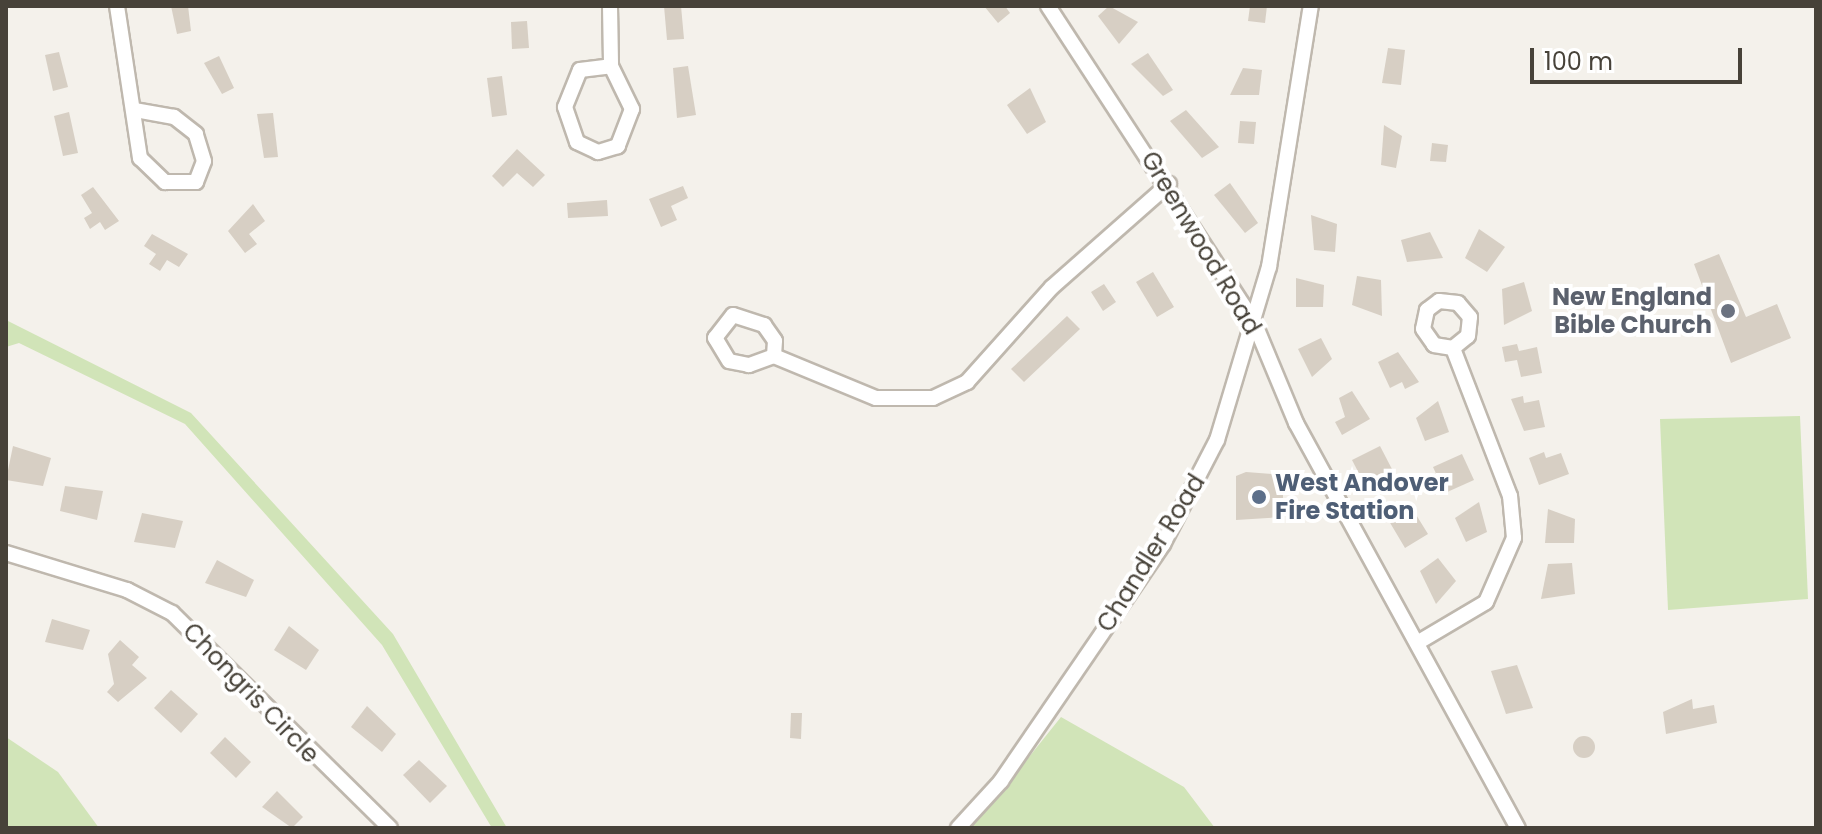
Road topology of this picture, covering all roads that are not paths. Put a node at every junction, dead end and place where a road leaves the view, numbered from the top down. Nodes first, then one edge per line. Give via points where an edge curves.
1 (117, 6) edge
2 (610, 6) edge
3 (1048, 6) edge
4 (1311, 6) edge
5 (611, 66) junction
6 (136, 110) junction
7 (1169, 184) junction
8 (1254, 322) junction
9 (1453, 348) dead end
10 (774, 356) dead end
11 (6, 553) edge
12 (1417, 643) junction
13 (390, 828) edge
14 (958, 828) edge
15 (1518, 828) edge

1 - 6 street
2 - 5 street
3 - 7 street, Greenwood Road
4 - 8 street, Chandler Road via 1295,130
5 - 5 street via 580,70 565,107 577,142 598,152 618,146 630,126 629,93
6 - 6 street via 174,117 196,134 204,161 196,182 177,187 151,172 134,145
7 - 8 street, Greenwood Road
7 - 10 street via 1052,287 967,382 933,398 876,398
8 - 12 street, Greenwood Road via 1296,423
8 - 14 street, Chandler Road via 1196,490 1027,744
9 - 12 street via 1510,496 1514,538 1486,602
11 - 13 street, Chongris Circle via 127,590 172,613
12 - 15 street, Greenwood Road

